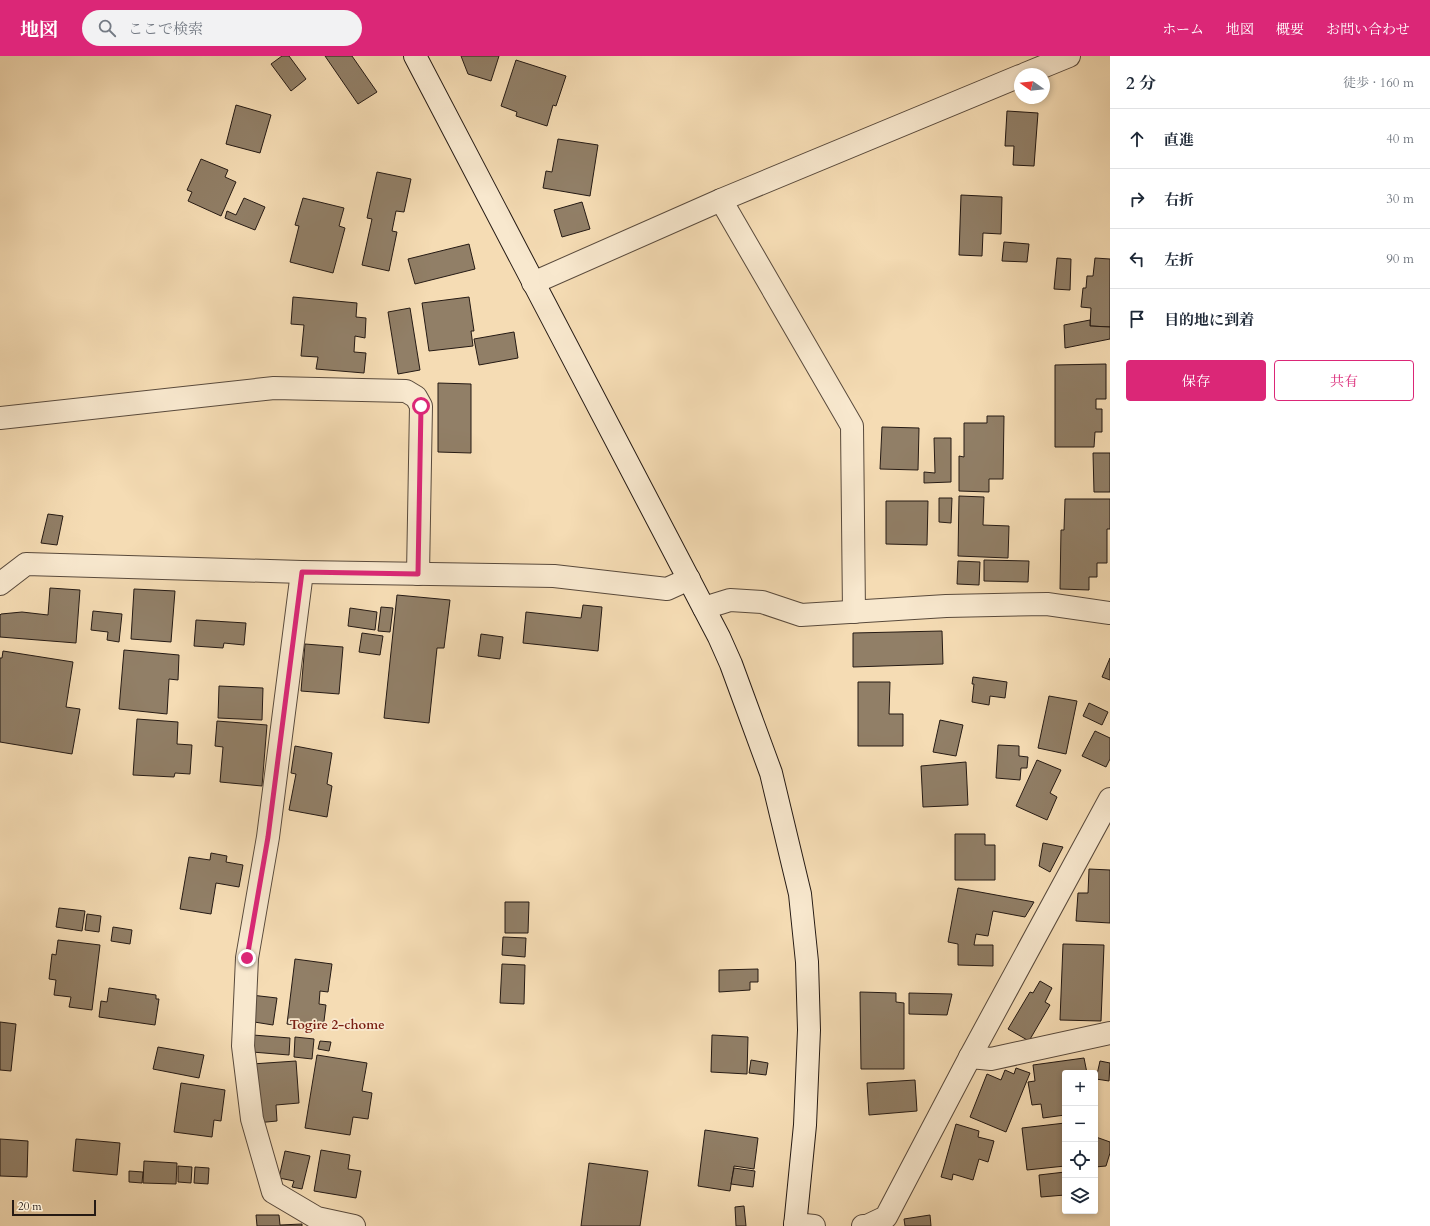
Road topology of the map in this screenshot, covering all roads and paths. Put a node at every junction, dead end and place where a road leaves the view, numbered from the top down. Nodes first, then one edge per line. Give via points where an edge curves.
1 (415, 56) edge
2 (1069, 56) edge
3 (1040, 68) edge
4 (1014, 78) edge
5 (721, 200) junction
6 (533, 283) junction
7 (0, 418) edge
8 (302, 572) junction
9 (418, 574) junction
10 (689, 579) junction
11 (0, 584) edge
12 (704, 608) junction
13 (854, 612) junction
14 (1110, 613) edge
15 (1110, 799) edge
16 (1110, 1033) edge
17 (970, 1057) junction
18 (802, 1225) edge
19 (354, 1226) edge
20 (862, 1226) edge

1 - 6 street
2 - 3 street
4 - 5 street
5 - 6 street
5 - 13 street via 852,426
6 - 10 street
7 - 9 street via 274,388 406,391 416,397 421,406
8 - 9 street
8 - 11 street via 26,564
8 - 19 street via 268,837 247,958 243,1046 252,1119 273,1192 317,1218
9 - 10 street via 554,576 666,589
10 - 12 street
12 - 13 street via 730,600 762,602 801,615
12 - 18 street via 731,664 771,773 800,894 807,962 809,1030
13 - 14 street via 946,606 1048,604
15 - 17 street
16 - 17 street via 991,1059
17 - 20 street via 886,1217

